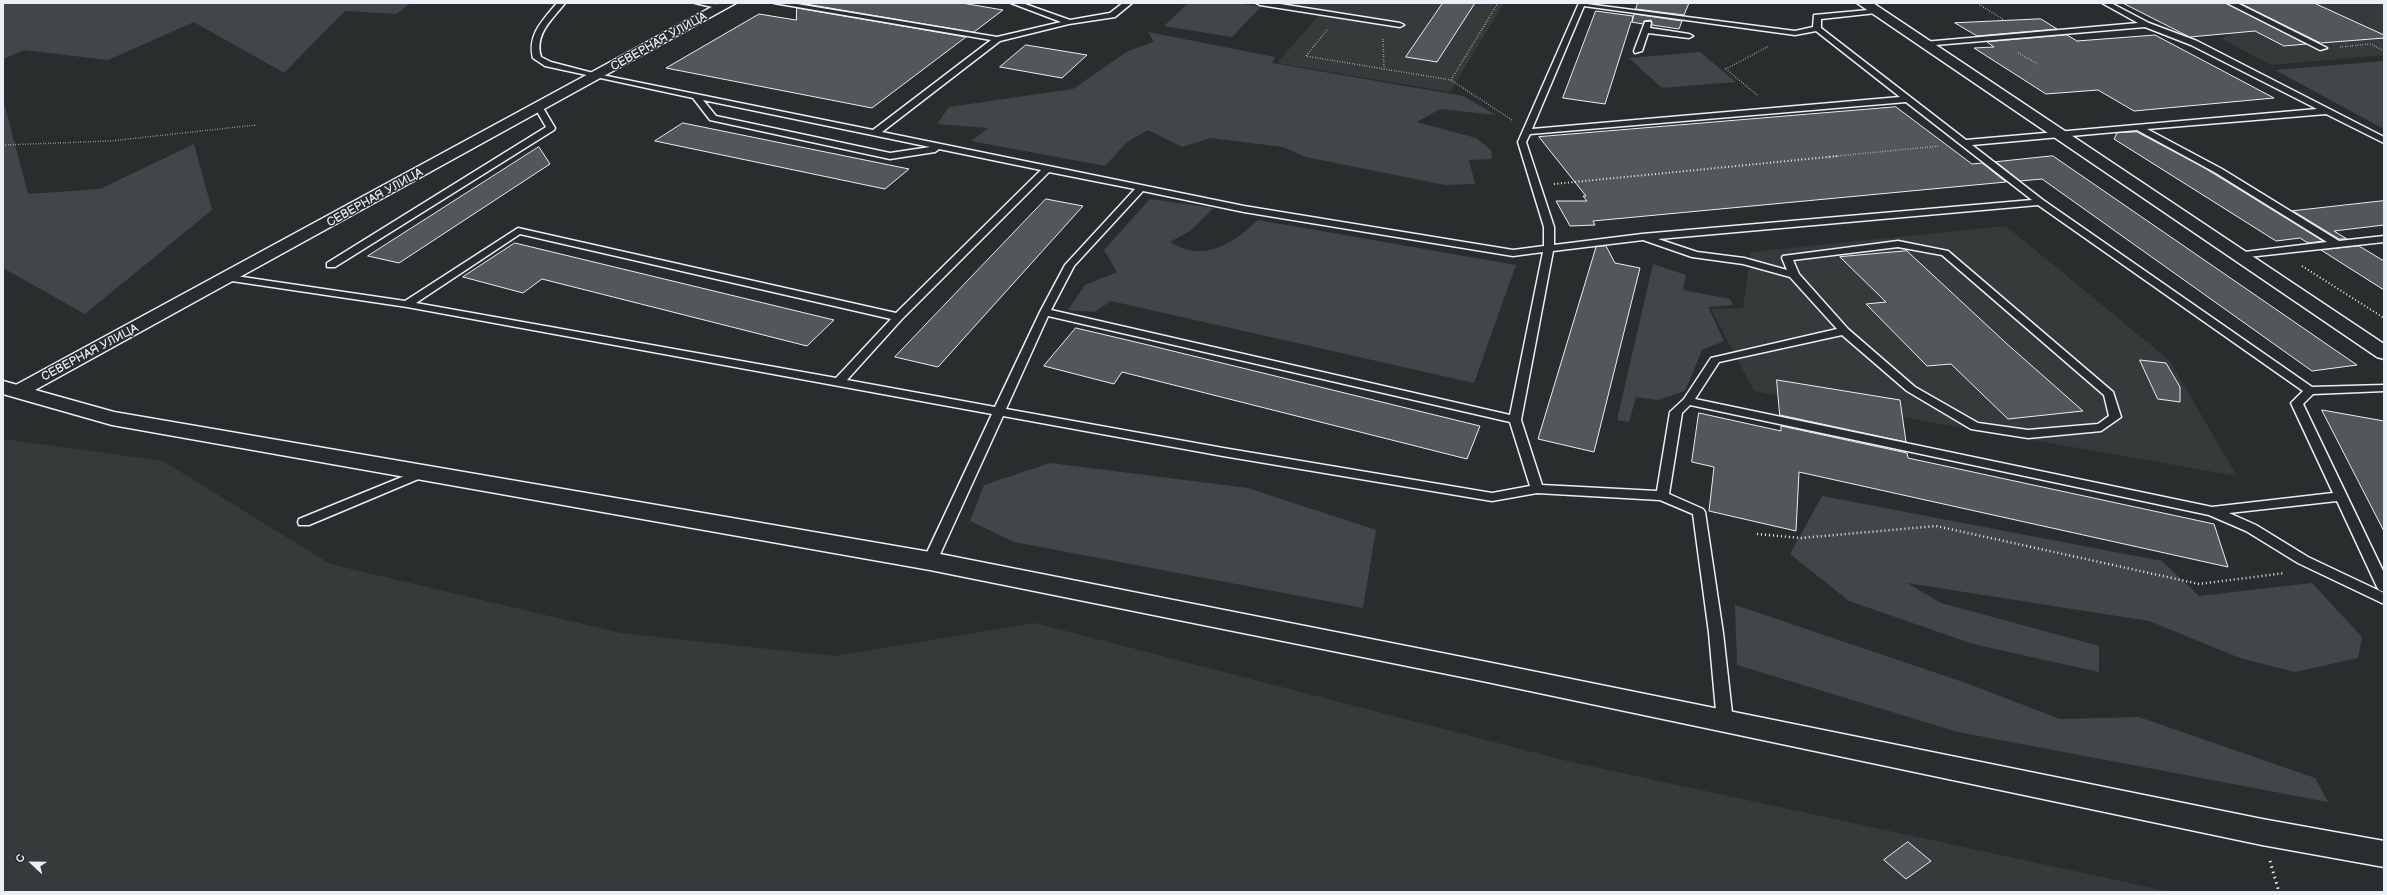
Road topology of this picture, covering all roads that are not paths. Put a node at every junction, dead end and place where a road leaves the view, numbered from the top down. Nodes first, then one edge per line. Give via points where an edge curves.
1 (561, 3) edge
2 (699, 3) edge
3 (778, 3) edge
4 (1015, 3) edge
5 (1128, 3) edge
6 (1260, 3) edge
7 (1580, 3) edge
8 (2106, 3) edge
9 (2231, 3) edge
10 (725, 5) edge
11 (1617, 6) edge
12 (1870, 7) edge
13 (1652, 13) junction
14 (1069, 22) junction
15 (1400, 24) dead end
16 (2146, 25) junction
17 (1817, 29) junction
18 (1646, 30) junction
19 (1688, 36) dead end
20 (997, 39) junction
21 (1924, 44) junction
22 (2323, 48) road end
23 (1638, 51) dead end
24 (597, 76) junction
25 (696, 97) junction
26 (1909, 99) junction
27 (539, 108) junction
28 (2326, 111) junction
29 (2140, 128) junction
30 (1527, 132) junction
31 (874, 134) junction
32 (2059, 134) junction
33 (2384, 140) edge
34 (1966, 143) junction
35 (944, 147) junction
36 (1048, 168) junction
37 (1141, 188) junction
38 (2040, 202) junction
39 (1642, 236) junction
40 (2384, 239) edge
41 (2337, 244) junction
42 (1549, 248) junction
43 (2239, 255) junction
44 (331, 265) dead end
45 (1794, 275) junction
46 (229, 278) junction
47 (407, 304) junction
48 (1045, 312) junction
49 (898, 317) junction
50 (1844, 331) junction
51 (2384, 353) edge
52 (838, 383) junction
53 (2384, 388) edge
54 (11, 389) edge
55 (2310, 391) junction
56 (1688, 401) junction
57 (998, 410) junction
58 (1515, 420) junction
59 (426, 472) junction
60 (1537, 489) junction
61 (1662, 496) junction
62 (2342, 496) junction
63 (2212, 512) junction
64 (304, 522) dead end
65 (930, 562) junction
66 (2384, 587) edge
67 (2384, 599) edge
68 (1724, 722) junction
69 (2384, 854) edge

1 - 24 lane via 536,36 534,51 537,58 548,64
2 - 10 lane
3 - 20 lane
4 - 14 lane
5 - 14 lane via 1112,15
6 - 15 lane
7 - 11 lane
7 - 30 lane
8 - 16 lane
9 - 22 lane
10 - 24 street, СЕВЕРНАЯ УЛИЦА
11 - 13 lane
12 - 17 lane via 1817,17
12 - 21 street
13 - 17 lane via 1795,33
13 - 18 lane
14 - 20 lane
16 - 21 lane
16 - 28 lane via 2194,43
17 - 26 lane
18 - 19 lane
18 - 23 lane
20 - 31 lane
21 - 32 street
24 - 25 lane
24 - 27 street, СЕВЕРНАЯ УЛИЦА
25 - 31 lane
25 - 35 lane via 713,118 890,156
26 - 30 lane
26 - 34 lane
27 - 44 lane via 551,128
27 - 46 street, СЕВЕРНАЯ УЛИЦА
28 - 29 lane
28 - 33 lane
29 - 32 lane
29 - 41 lane via 2219,171
30 - 42 lane via 1522,142 1549,227
31 - 35 lane
32 - 34 lane
32 - 43 street
34 - 38 lane
35 - 36 lane
36 - 37 lane
36 - 49 lane
37 - 42 lane via 1244,209 1513,253
37 - 48 lane via 1070,265
38 - 39 lane
38 - 55 lane
39 - 42 lane
39 - 45 lane via 1695,255 1744,261
40 - 41 lane
41 - 43 lane
42 - 58 lane
43 - 51 street
45 - 50 lane
45 - 50 lane via 1787,258 1898,244 1945,253 2109,394 2115,417 2101,427 2028,434 1975,426 1911,389
46 - 47 lane
46 - 54 street, СЕВЕРНАЯ УЛИЦА
47 - 49 lane via 518,231
47 - 52 lane
48 - 57 lane
48 - 58 lane
49 - 52 lane
50 - 56 lane via 1715,360
52 - 57 lane
53 - 55 lane
54 - 59 street via 112,418
55 - 62 lane via 2297,403
56 - 61 lane via 1676,412
56 - 63 lane
57 - 60 lane via 1223,452 1492,496
57 - 65 lane
58 - 60 lane
59 - 64 lane
59 - 65 street
60 - 61 lane
61 - 68 lane via 1699,512 1716,633
62 - 63 lane
62 - 66 lane
63 - 67 lane via 2252,528 2303,560
65 - 68 street
68 - 69 street via 2262,832

